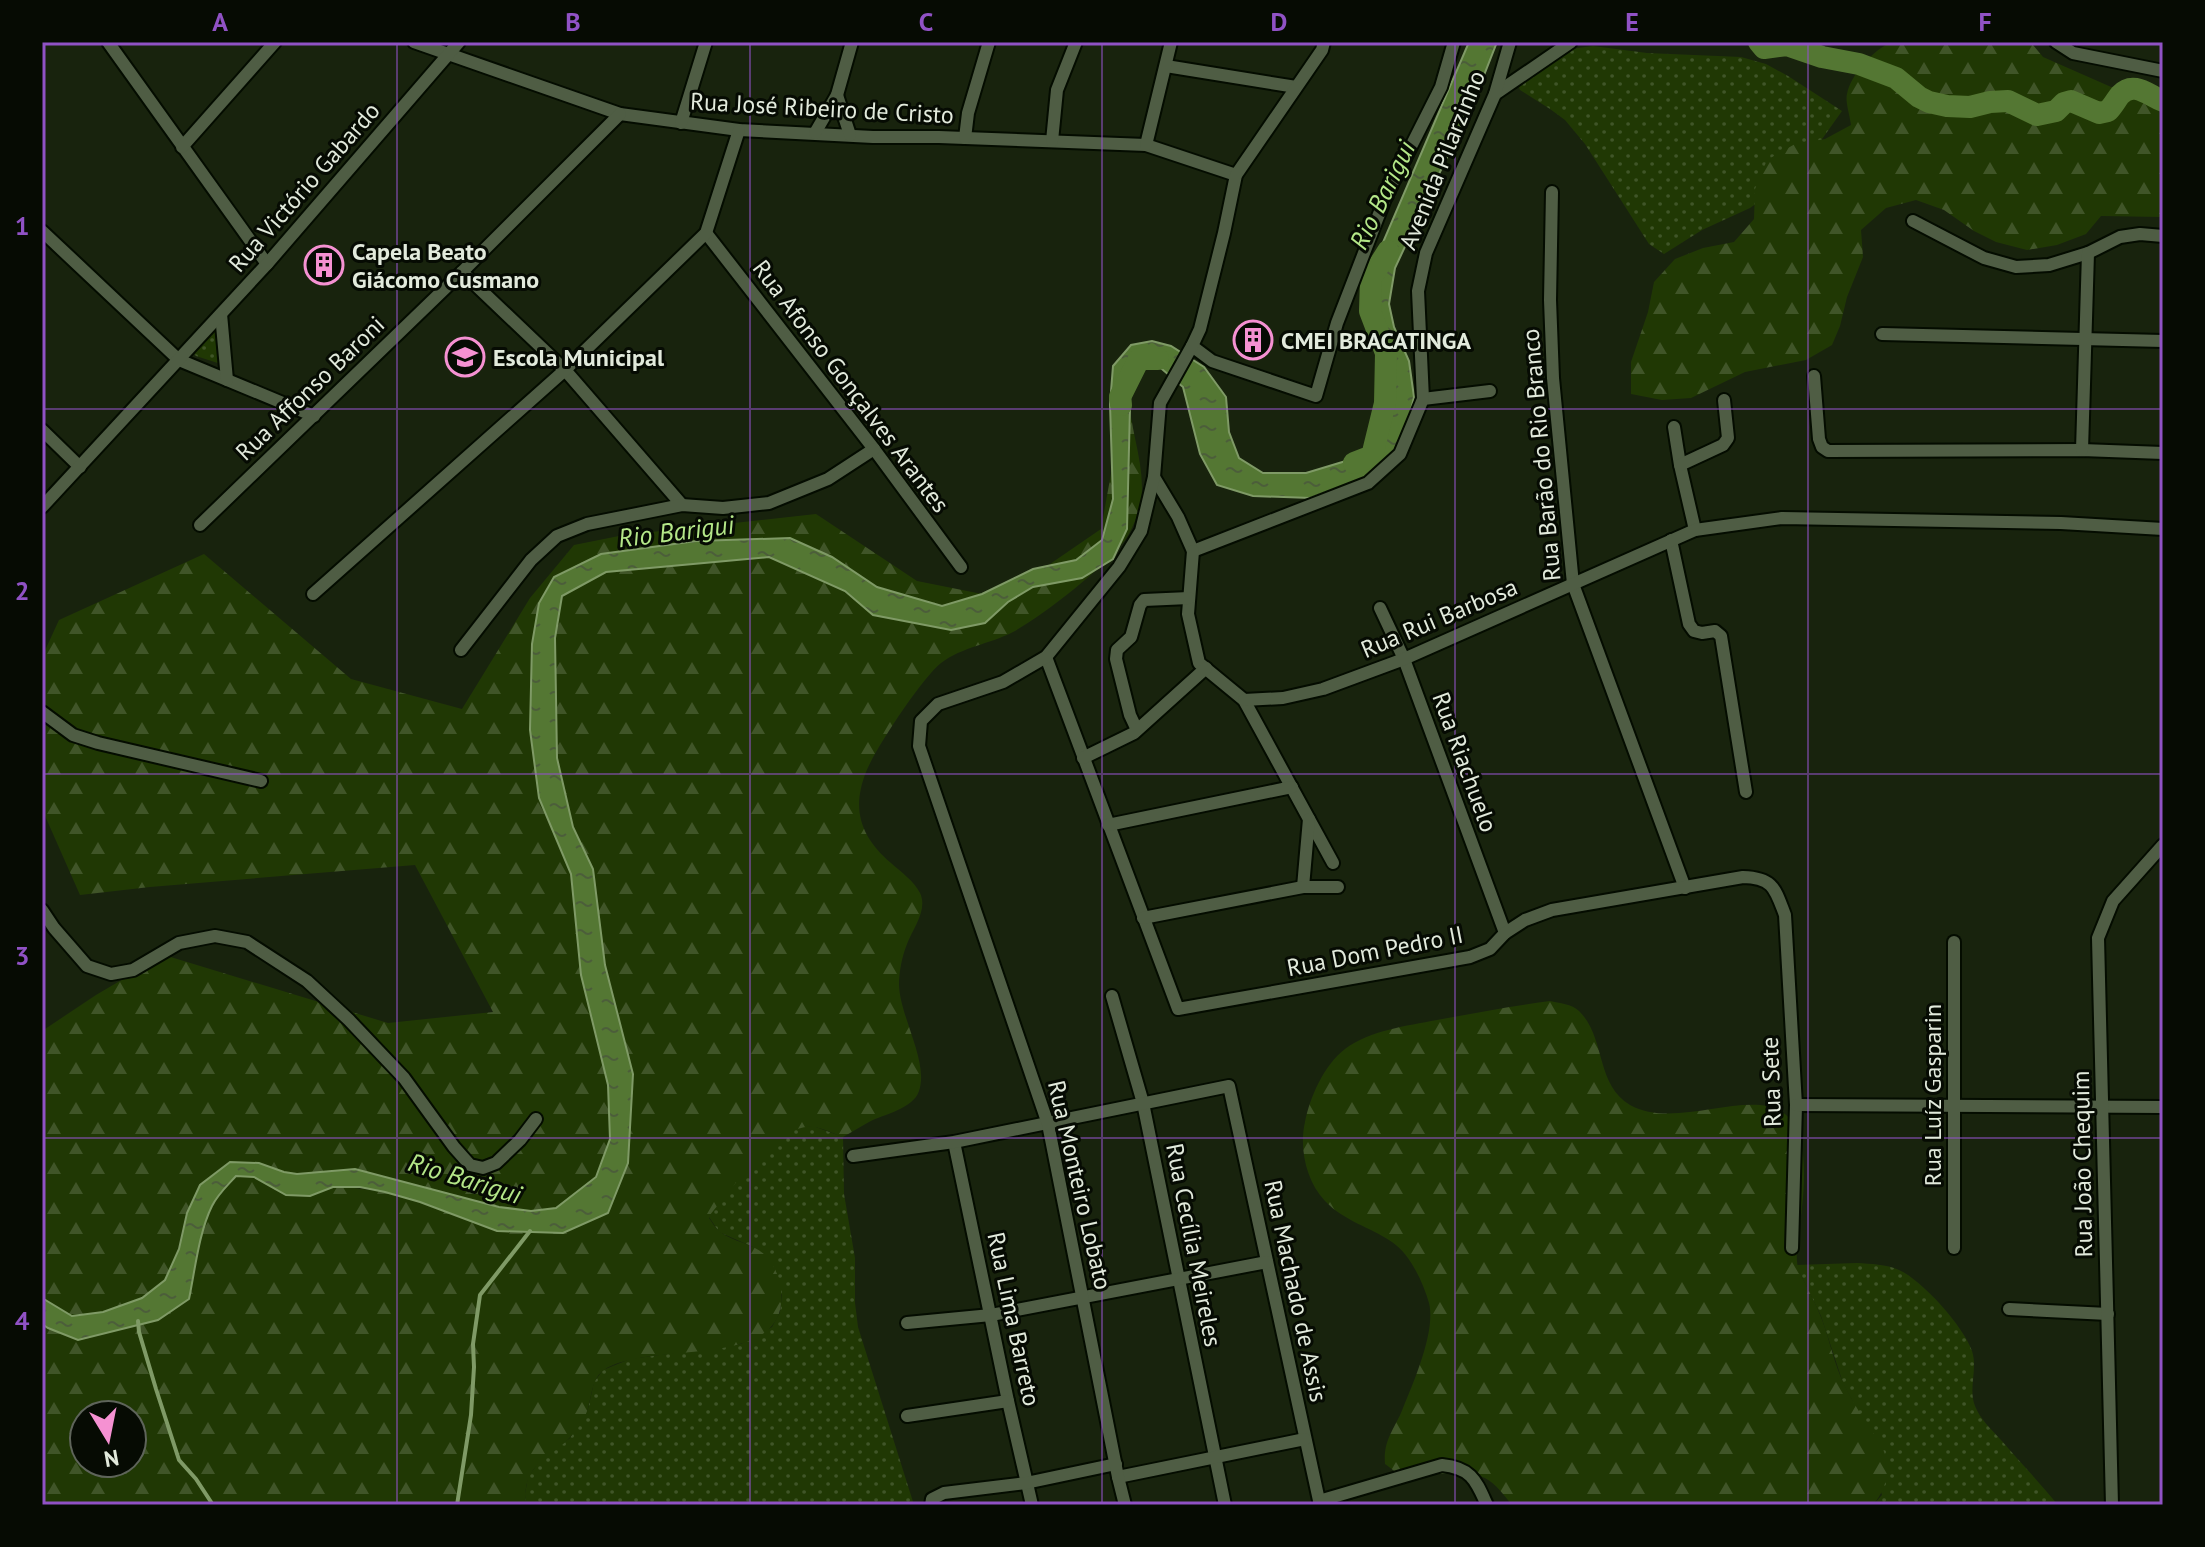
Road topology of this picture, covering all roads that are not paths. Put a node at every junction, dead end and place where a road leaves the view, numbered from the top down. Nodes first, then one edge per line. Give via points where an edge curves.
1 (108, 42) edge
2 (275, 42) edge
3 (414, 42) edge
4 (459, 42) edge
5 (706, 42) edge
6 (852, 42) edge
7 (989, 42) edge
8 (1076, 42) edge
9 (1171, 42) edge
10 (1324, 42) edge
11 (1454, 42) edge
12 (1510, 42) edge
13 (1571, 42) edge
14 (2056, 42) edge
15 (449, 56) junction
16 (1166, 66) junction
17 (2163, 71) edge
18 (1296, 87) junction
19 (1495, 94) junction
20 (837, 95) junction
21 (620, 114) junction
22 (681, 123) junction
23 (739, 130) junction
24 (815, 133) junction
25 (850, 135) junction
26 (965, 138) junction
27 (1052, 141) junction
28 (1146, 145) junction
29 (182, 147) junction
30 (1236, 175) junction
31 (1552, 192) dead end
32 (1913, 221) dead end
33 (42, 231) edge
34 (706, 233) junction
35 (2163, 236) edge
36 (2088, 253) junction
37 (267, 264) junction
38 (462, 272) junction
39 (221, 314) junction
40 (1882, 334) dead end
41 (2085, 339) junction
42 (2163, 341) edge
43 (1190, 349) junction
44 (179, 360) junction
45 (565, 370) junction
46 (1814, 376) dead end
47 (227, 380) junction
48 (1490, 391) dead end
49 (1423, 399) junction
50 (1724, 400) dead end
51 (314, 416) junction
52 (1674, 427) dead end
53 (42, 430) edge
54 (874, 449) junction
55 (2082, 450) junction
56 (2163, 453) edge
57 (1680, 465) junction
58 (80, 467) junction
59 (1154, 477) junction
60 (682, 505) junction
61 (42, 507) edge
62 (200, 525) dead end
63 (2163, 529) edge
64 (1695, 530) junction
65 (1671, 540) junction
66 (1193, 551) junction
67 (961, 567) dead end
68 (1573, 584) junction
69 (313, 594) dead end
70 (1189, 598) junction
71 (1380, 608) dead end
72 (461, 650) dead end
73 (1046, 657) junction
74 (1404, 659) junction
75 (1206, 668) junction
76 (1244, 700) junction
77 (42, 712) edge
78 (1137, 730) junction
79 (1083, 758) junction
80 (261, 781) dead end
81 (1292, 787) junction
82 (1746, 792) dead end
83 (1309, 819) junction
84 (1108, 825) junction
85 (2163, 845) edge
86 (1333, 863) dead end
87 (1303, 887) junction
88 (1338, 887) dead end
89 (1685, 888) junction
90 (42, 910) edge
91 (1785, 915) joint
92 (1143, 918) junction
93 (48, 932) edge
94 (1505, 933) junction
95 (1954, 942) dead end
96 (1112, 996) dead end
97 (1143, 1103) junction
98 (1796, 1105) junction
99 (2163, 1107) edge
100 (1954, 1108) junction
101 (2103, 1108) junction
102 (536, 1119) dead end
103 (1048, 1124) junction
104 (954, 1142) junction
105 (853, 1156) dead end
106 (1792, 1248) dead end
107 (1954, 1248) dead end
108 (1267, 1262) junction
109 (1178, 1280) junction
110 (1084, 1298) junction
111 (2009, 1309) dead end
112 (2108, 1314) junction
113 (991, 1315) junction
114 (907, 1323) dead end
115 (1008, 1401) junction
116 (907, 1416) dead end
117 (1305, 1439) junction
118 (1215, 1458) junction
119 (1117, 1471) junction
120 (1026, 1483) junction
121 (1320, 1503) edge
122 (931, 1505) edge
123 (1032, 1505) edge
124 (1125, 1505) edge
125 (1225, 1505) edge
126 (1487, 1505) edge
127 (2112, 1505) edge

1 - 29 street
2 - 29 street
3 - 15 street, Rua José Ribeiro de Cristo
4 - 15 street, Rua Victório Gabardo
5 - 22 street
6 - 20 street
7 - 26 street
8 - 27 street via 1057,90
9 - 16 street
10 - 18 street
11 - 43 street via 1441,87 1380,210 1316,396
12 - 19 street, Avenida Pilarzinho
13 - 19 street
14 - 17 street via 2073,53
15 - 21 street, Rua José Ribeiro de Cristo
15 - 37 street, Rua Victório Gabardo
16 - 18 street
16 - 28 street
18 - 30 street
19 - 49 street, Avenida Pilarzinho via 1426,253 1418,291
20 - 24 street
20 - 25 street
21 - 22 street, Rua José Ribeiro de Cristo
21 - 38 street, Rua Affonso Baroni
22 - 23 street, Rua José Ribeiro de Cristo
23 - 24 street, Rua José Ribeiro de Cristo
23 - 34 street
24 - 25 street, Rua José Ribeiro de Cristo
25 - 26 street, Rua José Ribeiro de Cristo
26 - 27 street, Rua José Ribeiro de Cristo
27 - 28 street, Rua José Ribeiro de Cristo
28 - 30 street, Rua José Ribeiro de Cristo
29 - 37 street
30 - 43 street via 1200,329
31 - 68 street, Rua Barão do Rio Branco via 1553,378
32 - 36 street via 1984,258 2016,267 2049,265
33 - 44 street
34 - 45 street
34 - 54 street, Rua Afonso Gonçalves Arantes
35 - 36 street via 2120,237
36 - 41 street
37 - 39 street, Rua Victório Gabardo
38 - 45 street
38 - 51 street, Rua Affonso Baroni
39 - 44 street, Rua Victório Gabardo
39 - 47 street
40 - 41 street
41 - 42 street
41 - 55 street
43 - 59 street via 1160,403
44 - 47 street
44 - 58 street, Rua Victório Gabardo
45 - 60 street
45 - 69 street
46 - 55 street via 1819,439 1828,451
47 - 51 street
48 - 49 street
49 - 66 street, Avenida Pilarzinho via 1400,454 1368,483
50 - 57 street via 1728,438
51 - 62 street, Rua Affonso Baroni
52 - 57 street
53 - 58 street
54 - 60 street via 828,479 769,503
54 - 67 street, Rua Afonso Gonçalves Arantes
55 - 56 street
57 - 64 street
58 - 61 street, Rua Victório Gabardo
59 - 66 street
59 - 73 street via 1141,531 1119,567
60 - 72 street via 587,524 557,536 531,560
63 - 64 street, Rua Rui Barbosa via 1782,518
64 - 65 street, Rua Rui Barbosa
65 - 68 street, Rua Rui Barbosa
65 - 82 street via 1689,624 1694,631 1721,636
66 - 70 street
68 - 74 street, Rua Rui Barbosa
68 - 89 street, Rua Barão do Rio Branco
70 - 75 street via 1192,638 1199,663
70 - 78 street via 1144,600 1131,637 1117,650
71 - 74 street, Rua Riachuelo
73 - 79 street
73 - 103 street, Rua Monteiro Lobato via 1003,682 938,704 921,721 919,746
74 - 76 street, Rua Rui Barbosa via 1323,689
74 - 94 street, Rua Riachuelo
75 - 76 street
75 - 78 street
76 - 81 street
77 - 80 street via 73,735 98,743
78 - 79 street
79 - 84 street
81 - 83 street
81 - 84 street
83 - 86 street
83 - 87 street
84 - 92 street
85 - 101 street, Rua João Chequim via 2113,901 2098,938
87 - 88 street
87 - 92 street
89 - 91 street, Rua Dom Pedro II via 1759,877 1775,888
89 - 94 street, Rua Dom Pedro II via 1552,910
90 - 93 street
91 - 98 street, Rua Sete
92 - 94 street, Rua Dom Pedro II via 1178,1009 1470,957 1490,949
93 - 102 street via 87,966 111,974 133,970 179,943 215,936 247,942 307,981 349,1020 404,1078 470,1165 496,1163
95 - 100 street, Rua Luíz Gasparin
96 - 97 street, Rua Cecília Meireles
97 - 103 street
97 - 108 street, Rua Machado de Assis via 1229,1086
97 - 109 street, Rua Cecília Meireles
98 - 100 street
98 - 106 street, Rua Sete
99 - 101 street
100 - 101 street
100 - 107 street, Rua Luíz Gasparin
101 - 112 street, Rua João Chequim
103 - 104 street
103 - 110 street, Rua Monteiro Lobato
104 - 105 street
104 - 113 street, Rua Lima Barreto
108 - 109 street
108 - 117 street, Rua Machado de Assis
109 - 110 street
109 - 118 street, Rua Cecília Meireles
110 - 113 street
110 - 119 street, Rua Monteiro Lobato
111 - 112 street
112 - 127 street, Rua João Chequim
113 - 114 street
113 - 115 street, Rua Lima Barreto
115 - 116 street
115 - 120 street, Rua Lima Barreto
117 - 118 street
117 - 121 street, Rua Machado de Assis
118 - 119 street
118 - 125 street, Rua Cecília Meireles
119 - 120 street
119 - 124 street, Rua Monteiro Lobato
120 - 122 street via 944,1493
120 - 123 street, Rua Lima Barreto
121 - 126 street via 1442,1465 1474,1476

